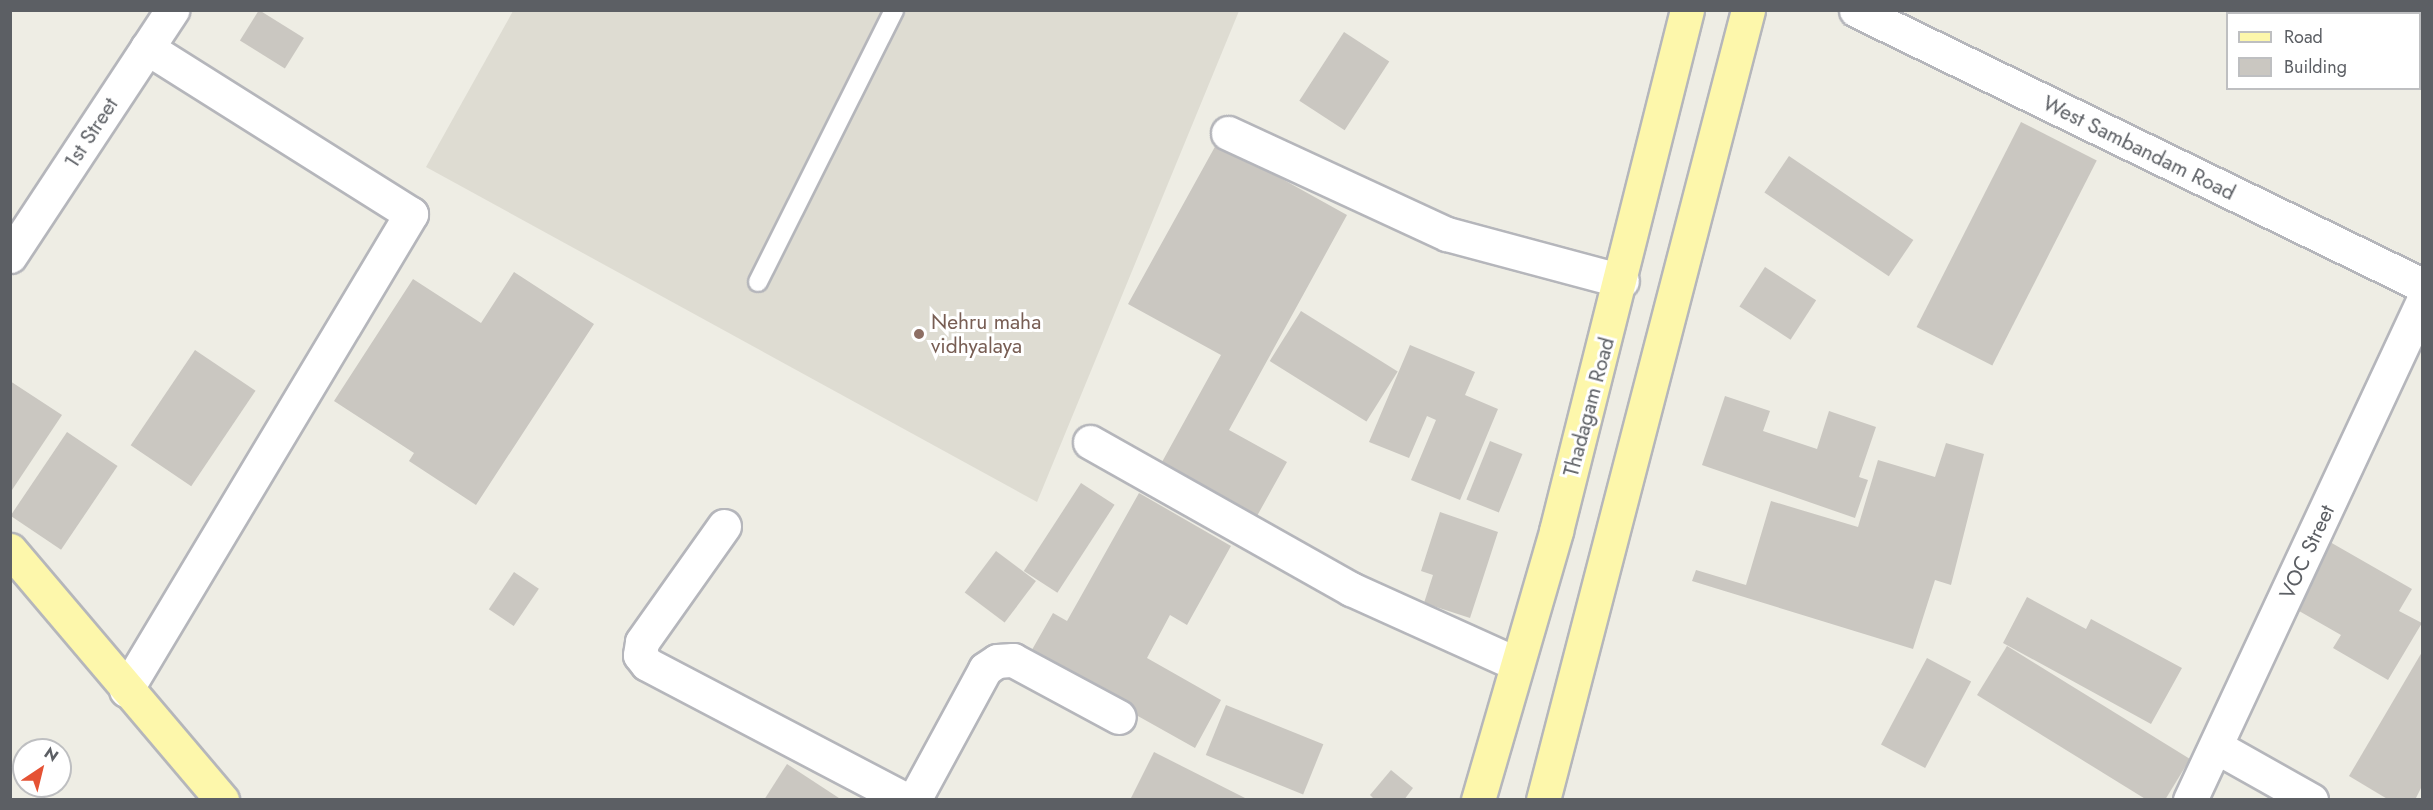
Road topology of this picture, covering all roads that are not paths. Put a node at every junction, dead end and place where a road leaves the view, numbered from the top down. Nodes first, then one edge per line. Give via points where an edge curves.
1 (172, 10) edge
2 (894, 10) edge
3 (1687, 10) edge
4 (1748, 10) edge
5 (1856, 10) edge
6 (147, 48) junction
7 (1228, 133) dead end
8 (10, 256) edge
9 (1622, 281) junction
10 (758, 282) dead end
11 (2422, 285) edge
12 (2422, 303) edge
13 (1090, 442) dead end
14 (724, 526) dead end
15 (10, 550) edge
16 (1517, 664) junction
17 (126, 690) junction
18 (1119, 717) dead end
19 (2217, 747) junction
20 (222, 800) edge
21 (906, 800) edge
22 (914, 800) edge
23 (1478, 800) edge
24 (1543, 800) edge
25 (2190, 800) edge
26 (2311, 800) edge

1 - 6 street, 1st Street
2 - 10 lane
3 - 9 main road, Thadagam Road
4 - 24 main road
5 - 11 street, West Sambandam Road
6 - 8 street, 1st Street
6 - 17 street via 411,214
7 - 9 street via 1447,234
9 - 16 main road, Thadagam Road
12 - 19 street, VOC Street
13 - 16 street via 1351,589
14 - 21 street via 642,642 640,655 647,664
15 - 17 main road
16 - 23 main road, Thadagam Road
17 - 20 main road
18 - 22 street via 1013,660 997,661 985,669
19 - 25 street, VOC Street
19 - 26 street

